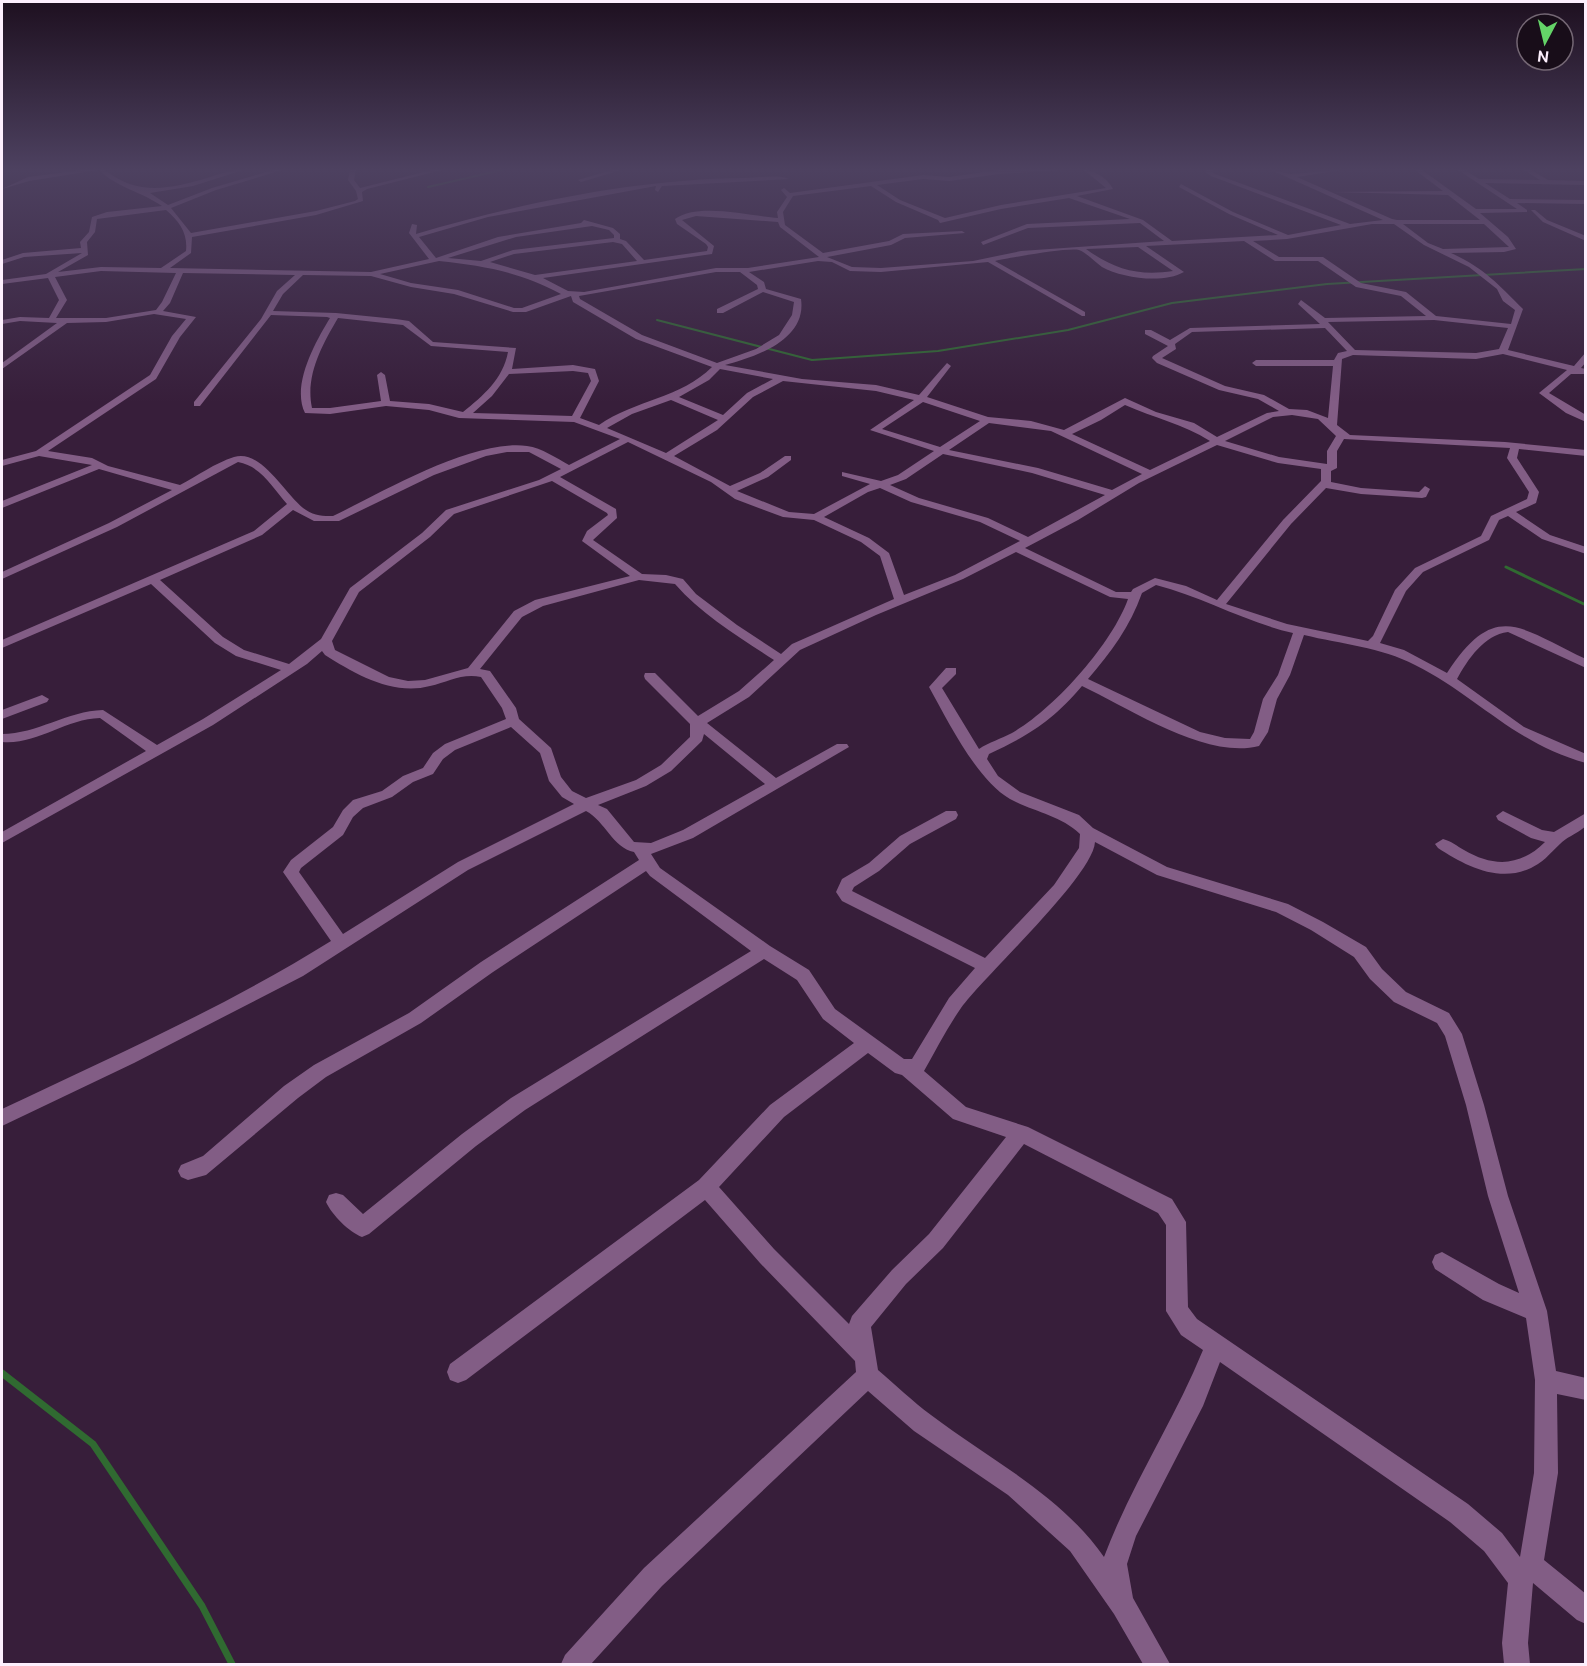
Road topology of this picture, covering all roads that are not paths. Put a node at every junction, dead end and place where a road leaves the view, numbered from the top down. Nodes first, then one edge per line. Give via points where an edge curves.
1 (189, 248) edge
2 (426, 248) edge
3 (469, 248) edge
4 (544, 248) edge
5 (629, 248) edge
6 (712, 248) edge
7 (812, 248) edge
8 (869, 248) edge
9 (991, 248) edge
10 (1080, 248) junction
11 (1085, 248) edge
12 (1144, 248) edge
13 (1259, 248) edge
14 (1435, 248) edge
15 (1514, 248) edge
16 (86, 250) joint
17 (1442, 251) junction
18 (702, 253) junction
19 (1004, 256) junction
20 (825, 257) junction
21 (436, 259) junction
22 (989, 260) junction
23 (641, 261) junction
24 (2, 262) edge
25 (482, 263) junction
26 (165, 268) junction
27 (181, 269) junction
28 (716, 270) junction
29 (743, 270) junction
30 (50, 274) junction
31 (300, 274) junction
32 (371, 274) junction
33 (535, 277) junction
34 (2, 282) edge
35 (762, 290) junction
36 (573, 294) junction
37 (1301, 302) dead end
38 (720, 311) dead end
39 (157, 313) junction
40 (269, 313) junction
41 (1082, 314) dead end
42 (336, 315) junction
43 (1434, 318) junction
44 (52, 319) junction
45 (65, 321) junction
46 (2, 322) edge
47 (1325, 323) junction
48 (1511, 326) junction
49 (1148, 332) dead end
50 (1171, 343) junction
51 (1503, 351) junction
52 (1353, 352) junction
53 (1586, 354) edge
54 (1256, 363) dead end
55 (1338, 363) junction
56 (716, 365) junction
57 (946, 366) dead end
58 (2, 367) edge
59 (1581, 371) edge
60 (506, 372) junction
61 (381, 375) dead end
62 (782, 378) junction
63 (670, 396) junction
64 (922, 398) junction
65 (386, 403) junction
66 (197, 404) dead end
67 (1286, 411) junction
68 (465, 415) junction
69 (724, 419) junction
70 (1586, 419) edge
71 (574, 420) junction
72 (987, 420) junction
73 (1336, 425) junction
74 (600, 428) junction
75 (1063, 434) junction
76 (527, 439) dead end
77 (627, 439) junction
78 (1218, 442) junction
79 (1515, 446) junction
80 (508, 449) junction
81 (942, 451) junction
82 (39, 453) junction
83 (1586, 453) edge
84 (666, 457) junction
85 (788, 458) dead end
86 (2, 463) edge
87 (99, 466) junction
88 (568, 468) junction
89 (1326, 469) junction
90 (846, 474) dead end
91 (1151, 474) junction
92 (553, 478) junction
93 (880, 484) junction
94 (1324, 484) junction
95 (181, 489) junction
96 (1425, 489) dead end
97 (730, 490) junction
98 (1114, 494) junction
99 (2, 505) edge
100 (293, 505) junction
101 (1509, 512) junction
102 (816, 518) junction
103 (1030, 542) junction
104 (1017, 548) junction
105 (1586, 551) edge
106 (2, 576) edge
107 (639, 577) junction
108 (153, 581) junction
109 (1130, 598) junction
110 (900, 601) junction
111 (1219, 605) junction
112 (1300, 630) junction
113 (326, 641) junction
114 (2, 644) edge
115 (1371, 645) junction
116 (336, 657) junction
117 (780, 659) junction
118 (303, 661) junction
119 (1586, 664) edge
120 (288, 668) junction
121 (473, 670) junction
122 (951, 671) dead end
123 (650, 676) dead end
124 (1450, 679) junction
125 (1079, 680) junction
126 (42, 699) dead end
127 (2, 716) edge
128 (513, 721) junction
129 (697, 723) junction
130 (2, 738) edge
131 (842, 747) dead end
132 (157, 752) junction
133 (980, 759) junction
134 (1586, 759) edge
135 (775, 785) junction
136 (588, 805) junction
137 (951, 815) dead end
138 (1503, 816) dead end
139 (1586, 818) edge
140 (1088, 832) junction
141 (2, 838) edge
142 (1558, 838) junction
143 (1443, 844) dead end
144 (643, 856) junction
145 (341, 943) junction
146 (764, 951) junction
147 (988, 967) junction
148 (866, 1044) junction
149 (907, 1068) junction
150 (2, 1118) edge
151 (1021, 1133) junction
152 (188, 1171) dead end
153 (706, 1187) junction
154 (336, 1202) dead end
155 (1442, 1262) dead end
156 (1536, 1311) junction
157 (1215, 1347) junction
158 (865, 1365) junction
159 (458, 1372) dead end
160 (1546, 1380) junction
161 (1586, 1389) edge
162 (1526, 1572) junction
163 (1123, 1605) junction
164 (1586, 1611) edge
165 (574, 1665) edge
166 (1157, 1665) edge
167 (1517, 1665) edge

1 - 26 street via 189,252
2 - 21 street
3 - 21 street
4 - 25 street
5 - 23 street
6 - 18 street via 710,253
7 - 20 street
8 - 20 street
9 - 19 street
10 - 11 street
10 - 12 street via 1122,275 1145,278 1180,272
10 - 19 street
13 - 43 street via 1278,259 1320,259 1359,285 1403,294
14 - 17 street
15 - 17 street
16 - 24 street via 23,255
16 - 30 street via 86,254
17 - 48 street via 1472,265 1500,288 1519,309
18 - 23 street
18 - 28 street
19 - 22 street
20 - 22 street via 858,270
20 - 29 street
21 - 25 street
21 - 32 street
22 - 41 street
23 - 33 street
25 - 33 street
26 - 27 street
26 - 30 street
27 - 31 street
27 - 39 street via 166,303
28 - 29 street
28 - 36 street via 611,291
29 - 35 street via 761,284
30 - 34 street
30 - 44 street via 63,300
31 - 32 street
31 - 40 street via 280,293
32 - 36 street via 455,292 513,310
33 - 36 street
35 - 38 street
35 - 56 street via 798,301 789,328 767,349
36 - 56 street via 576,300 639,337
37 - 47 street
39 - 45 street
39 - 82 street via 192,317 176,336 153,377
40 - 42 street
40 - 66 street
42 - 60 street via 406,323 431,344 513,350
42 - 65 street via 309,368 308,411
43 - 47 street
43 - 48 street
44 - 45 street
44 - 46 street
45 - 58 street
47 - 50 street via 1190,330
47 - 52 street
48 - 51 street
49 - 50 street
50 - 67 street via 1172,350 1156,358 1200,380 1272,401
51 - 52 street via 1476,356
51 - 59 street
52 - 55 street via 1341,356
53 - 59 street
54 - 55 street
55 - 73 street
56 - 62 street
56 - 63 street via 695,385
57 - 64 street
59 - 70 street via 1568,372 1543,393
60 - 68 street via 497,386
60 - 71 street via 573,368 592,371 595,381
61 - 65 street
62 - 64 street via 876,388
62 - 69 street via 750,395
63 - 69 street
63 - 74 street via 638,406
64 - 72 street
64 - 81 street via 875,429
65 - 68 street
67 - 73 street via 1318,416
67 - 78 street
68 - 71 street
69 - 84 street
71 - 74 street
72 - 75 street via 1031,423
72 - 81 street
73 - 79 street via 1377,441
73 - 89 street via 1332,468
74 - 77 street
75 - 78 street via 1125,401 1191,425
75 - 91 street
76 - 80 street
77 - 84 street
77 - 88 street
78 - 89 street
78 - 91 street
79 - 83 street
79 - 101 street via 1512,458 1534,492 1532,501
80 - 88 street via 526,449
80 - 100 street via 442,466 335,519 321,522
81 - 93 street via 902,477
81 - 98 street via 1034,470
82 - 86 street
82 - 87 street via 89,460
84 - 97 street
85 - 97 street via 764,475
87 - 95 street
87 - 99 street
88 - 92 street
89 - 94 street
90 - 93 street
91 - 98 street
92 - 107 street via 612,512 609,521 592,532 587,541
92 - 113 street via 450,512 354,590
93 - 102 street
93 - 103 street via 915,500 984,520
94 - 96 street via 1391,494 1422,495
94 - 111 street via 1287,522
95 - 100 street via 232,461 244,459 269,477
95 - 106 street
97 - 102 street via 787,515
98 - 103 street
100 - 108 street via 258,533
101 - 105 street via 1546,537
101 - 115 street via 1495,518 1485,538 1419,570 1401,590
102 - 110 street via 865,540 885,555
103 - 104 street
104 - 109 street via 1114,595
104 - 110 street
107 - 117 street via 679,581 725,622
107 - 121 street via 539,603 518,614
108 - 114 street
108 - 120 street via 219,640 240,653
109 - 111 street via 1155,581
109 - 125 street via 1127,619
110 - 117 street via 796,647
111 - 112 street
112 - 115 street
112 - 125 street via 1254,743 1240,745 1189,733
113 - 116 street via 329,652
113 - 118 street
115 - 124 street
116 - 118 street
116 - 121 street via 408,685
117 - 129 street via 744,694
118 - 120 street
119 - 124 street via 1510,628 1497,628 1459,663
120 - 132 street
121 - 128 street via 485,674 509,708
122 - 133 street via 935,687 967,744
123 - 129 street
124 - 134 street via 1531,735
125 - 133 street via 1054,710 1017,736 984,751
126 - 127 street
128 - 136 street via 546,751 554,778 567,794
128 - 145 street via 450,747 428,771 387,794 358,804 338,831 296,864 291,872 297,884
129 - 135 street
129 - 136 street via 697,738 666,768
130 - 132 street via 18,739 75,716 104,714
131 - 135 street
132 - 141 street
133 - 140 street via 993,779 1015,795 1074,819
135 - 144 street
136 - 144 street via 602,813 629,846
136 - 145 street via 463,866
137 - 147 street via 905,840 848,883 844,892
138 - 142 street via 1538,835
139 - 142 street
140 - 147 street via 1087,849 1060,889
140 - 156 street via 1162,871 1282,908 1317,926 1360,952 1400,997 1443,1018 1456,1044 1498,1196
142 - 143 street via 1547,850 1514,868 1485,868
144 - 146 street via 655,872
144 - 152 street via 415,1018 320,1071 210,1162
145 - 150 street via 212,1016
146 - 148 street via 803,975 829,1014
146 - 154 street via 518,1104 362,1227
147 - 149 street via 955,1003 917,1066
148 - 149 street
148 - 153 street via 777,1111
149 - 151 street via 960,1113
151 - 157 street via 1166,1206 1176,1222 1178,1311 1189,1327
151 - 158 street via 936,1241 860,1324
153 - 158 street
153 - 159 street
155 - 156 street via 1491,1292
156 - 160 street
157 - 162 street via 1459,1513
157 - 163 street via 1195,1398 1120,1546 1114,1564
158 - 163 street via 922,1423 1016,1487 1079,1542
158 - 165 street via 853,1393 653,1577
160 - 161 street
160 - 162 street via 1546,1473
162 - 164 street
162 - 167 street via 1515,1643
163 - 166 street

